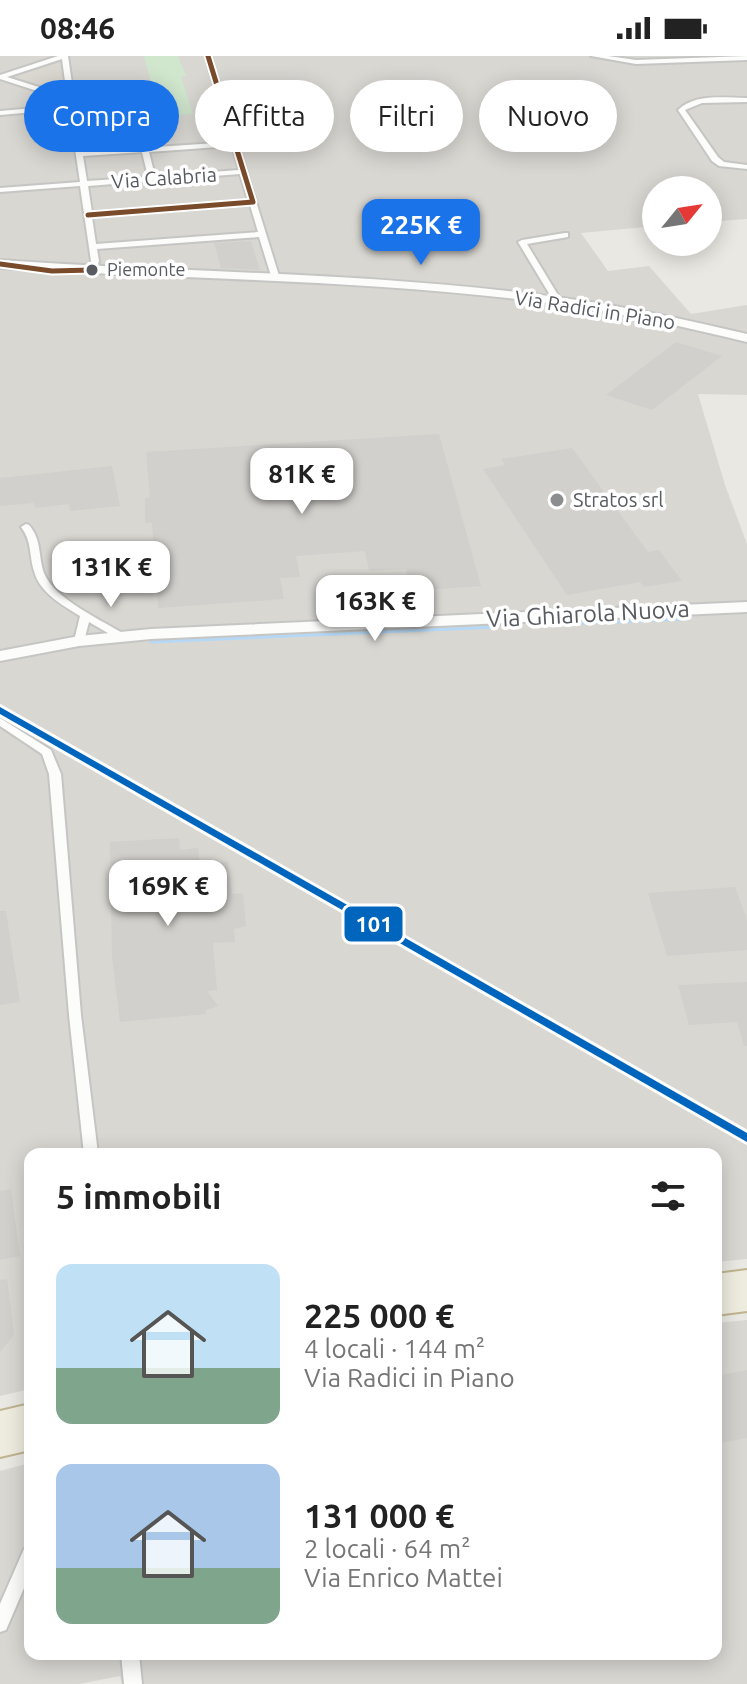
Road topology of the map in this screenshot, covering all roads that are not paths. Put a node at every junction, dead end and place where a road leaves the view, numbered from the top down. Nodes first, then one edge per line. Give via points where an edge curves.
1 (208, 56) edge
2 (594, 56) edge
3 (613, 56) edge
4 (697, 56) edge
5 (65, 57) edge
6 (747, 58) edge
7 (0, 77) edge
8 (68, 80) edge
9 (215, 80) edge
10 (24, 86) edge
11 (747, 100) edge
12 (24, 110) edge
13 (0, 113) edge
14 (112, 152) edge
15 (145, 152) edge
16 (238, 152) edge
17 (80, 154) joint
18 (747, 167) edge
19 (244, 172) junction
20 (152, 179) junction
21 (84, 184) junction
22 (0, 190) edge
23 (253, 202) junction
24 (88, 215) junction
25 (263, 234) junction
26 (565, 235) dead end
27 (93, 247) junction
28 (0, 264) edge
29 (31, 267) junction
30 (92, 270) junction
31 (56, 271) junction
32 (114, 275) junction
33 (153, 275) junction
34 (276, 279) junction
35 (553, 302) junction
36 (747, 338) edge
37 (26, 527) dead end
38 (747, 607) edge
39 (85, 615) junction
40 (122, 637) junction
41 (79, 641) junction
42 (0, 656) edge
43 (0, 721) edge
44 (90, 1148) edge
45 (747, 1281) edge
46 (722, 1284) edge
47 (747, 1300) edge
48 (722, 1303) edge
49 (24, 1418) edge
50 (0, 1424) edge
51 (24, 1438) edge
52 (0, 1444) edge
53 (24, 1568) edge
54 (0, 1624) edge
55 (131, 1660) edge
56 (133, 1684) edge

1 - 9 street
2 - 6 street via 636,62
3 - 4 street
5 - 7 street
5 - 8 street
7 - 10 street
11 - 18 street via 704,101 681,110 715,159
12 - 13 street
14 - 17 street
15 - 20 street
16 - 19 street
17 - 21 street
19 - 20 street, Via Calabria
19 - 23 street
20 - 21 street, Via Calabria
21 - 22 street, Via Calabria
21 - 24 street
23 - 24 street
23 - 25 street
24 - 27 street
25 - 27 street
25 - 34 street
26 - 35 street via 522,242 554,295
27 - 30 street
28 - 29 street
29 - 30 street
29 - 31 street
30 - 31 street
30 - 32 street
30 - 33 street
31 - 32 street
32 - 33 street
33 - 34 street, Via Radici in Piano
34 - 35 street, Via Radici in Piano via 398,283
35 - 36 street, Via Radici in Piano
37 - 39 street via 34,534 43,580
38 - 40 street, Via Ghiarola Nuova
39 - 40 street
39 - 41 street
40 - 41 street, Via Ghiarola Nuova
41 - 42 street, Via Ghiarola Nuova
43 - 44 street via 47,752 55,774
45 - 46 highway
47 - 48 highway
49 - 50 highway
51 - 52 highway
53 - 54 street
55 - 56 street

